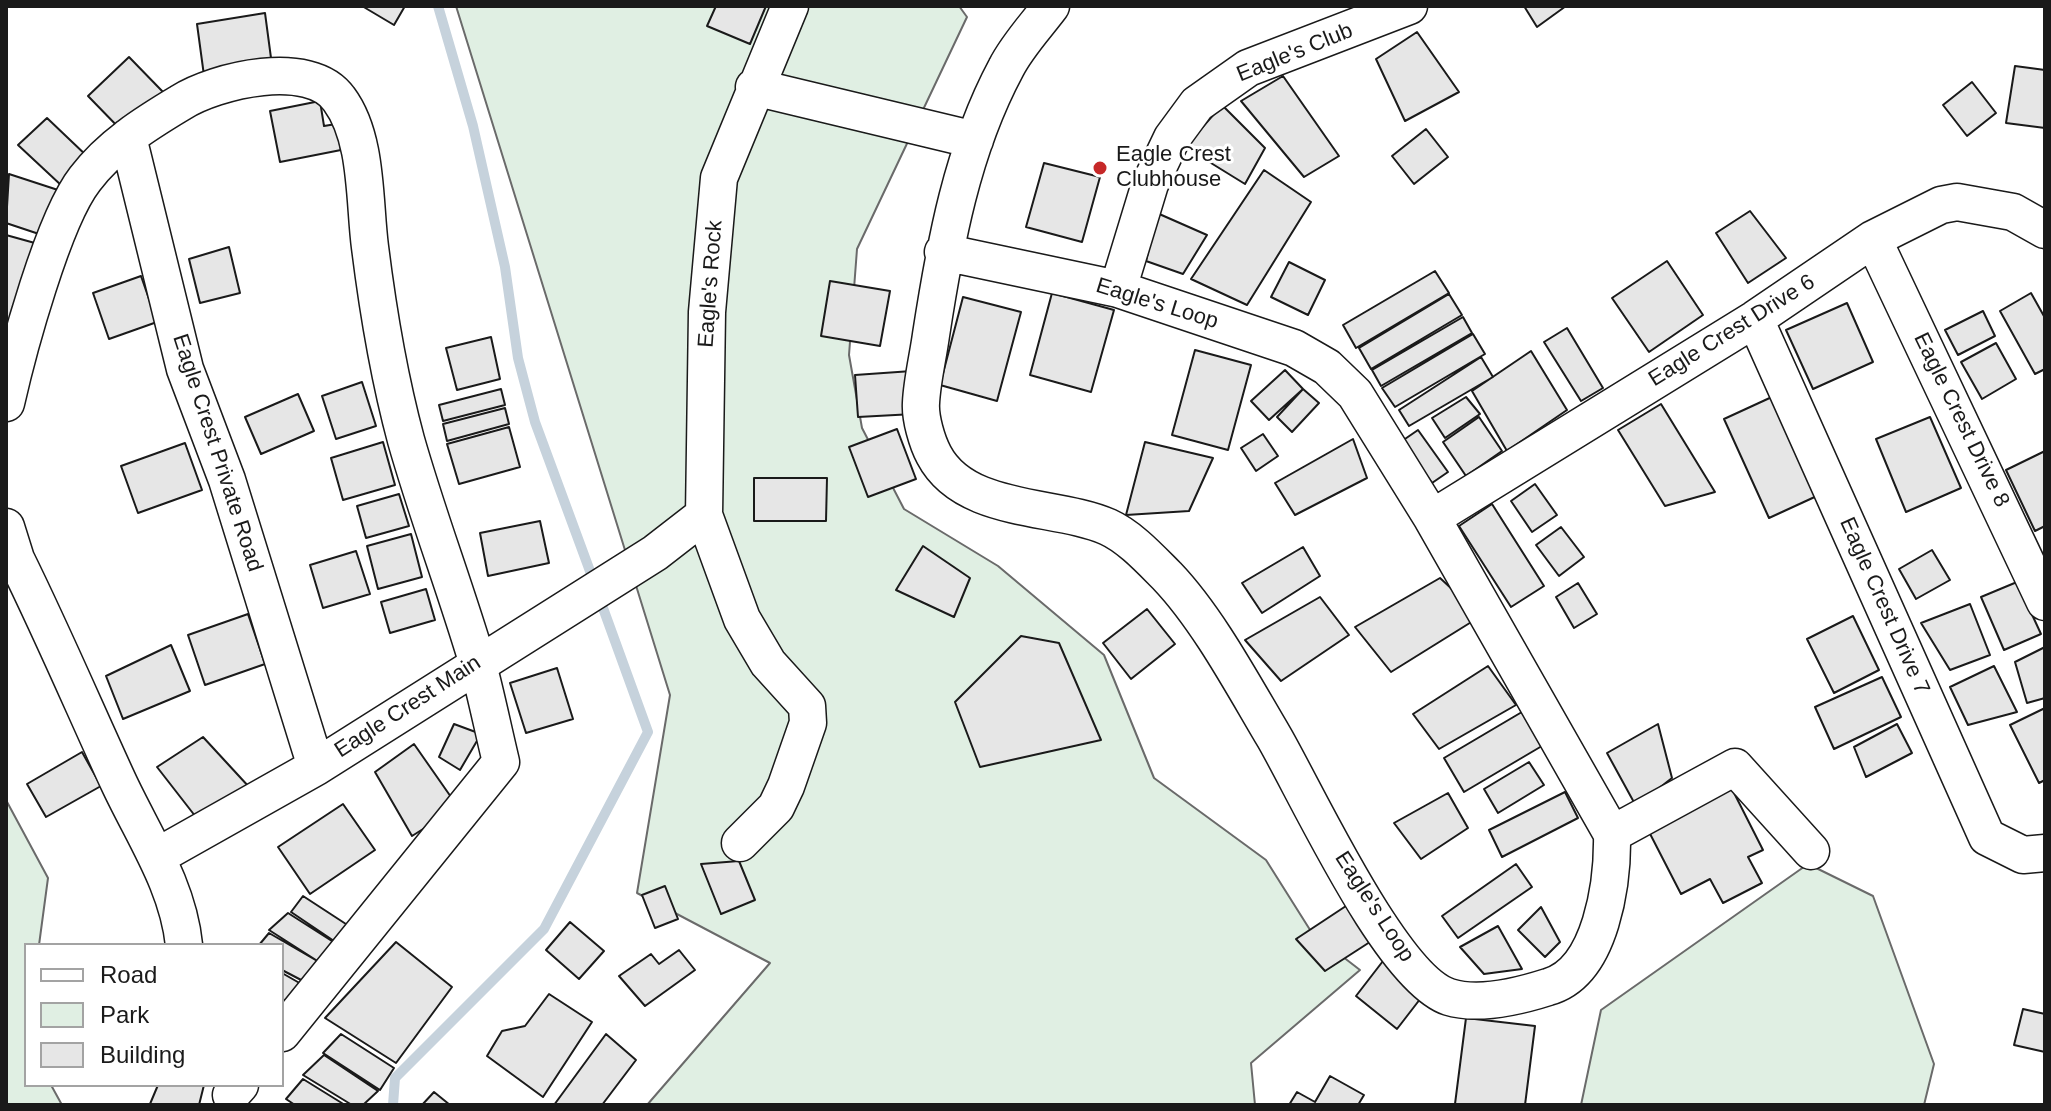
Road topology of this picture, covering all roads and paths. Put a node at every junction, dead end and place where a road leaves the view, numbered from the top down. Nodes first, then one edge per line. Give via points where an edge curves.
1 (790, 6) edge
2 (1051, 6) edge
3 (1409, 6) edge
4 (754, 87) junction
5 (128, 137) junction
6 (975, 140) junction
7 (2045, 230) edge
8 (1873, 239) junction
9 (943, 252) junction
10 (1118, 289) junction
11 (1755, 319) junction
12 (6, 403) edge
13 (704, 515) junction
14 (1432, 518) junction
15 (6, 527) edge
16 (2045, 602) edge
17 (477, 663) junction
18 (316, 767) junction
19 (1612, 834) junction
20 (740, 843) dead end
21 (1811, 851) dead end
22 (2045, 853) edge
23 (158, 856) junction
24 (184, 943) edge
25 (284, 1031) edge

1 - 4 street, Eagle's Rock
2 - 6 street via 1007,66
3 - 10 street, Eagle's Club via 1248,68 1197,104 1172,138 1150,184
4 - 6 street
4 - 13 street, Eagle's Rock via 719,178 707,312
5 - 12 street via 83,181 67,213
5 - 17 street via 184,100 221,86 294,74 338,97 354,133 385,342 406,439
5 - 18 street, Eagle Crest Private Road via 185,369 227,480
6 - 9 street
7 - 8 street, Eagle Crest Drive 6 via 2013,212 1957,202
8 - 11 street, Eagle Crest Drive 6
8 - 16 street, Eagle Crest Drive 8
9 - 10 street, Eagle's Loop
9 - 19 street, Eagle's Loop via 920,406 935,456 950,474 1003,502 1112,528 1168,577 1274,737 1365,900 1428,983 1449,997 1508,999 1557,985 1581,965 1613,877
10 - 14 street, Eagle's Loop via 1294,348 1327,367 1355,394
11 - 14 street, Eagle Crest Drive 6
11 - 22 street, Eagle Crest Drive 7 via 1987,837 2023,855
13 - 17 street, Eagle Crest Main via 655,553
13 - 20 street via 742,619 768,663 807,706 808,723 776,807
14 - 19 street, Eagle's Loop
15 - 23 street via 119,784
17 - 18 street, Eagle Crest Main
17 - 25 street via 501,762
18 - 23 street, Eagle Crest Main
19 - 21 street via 1735,767
23 - 24 street

